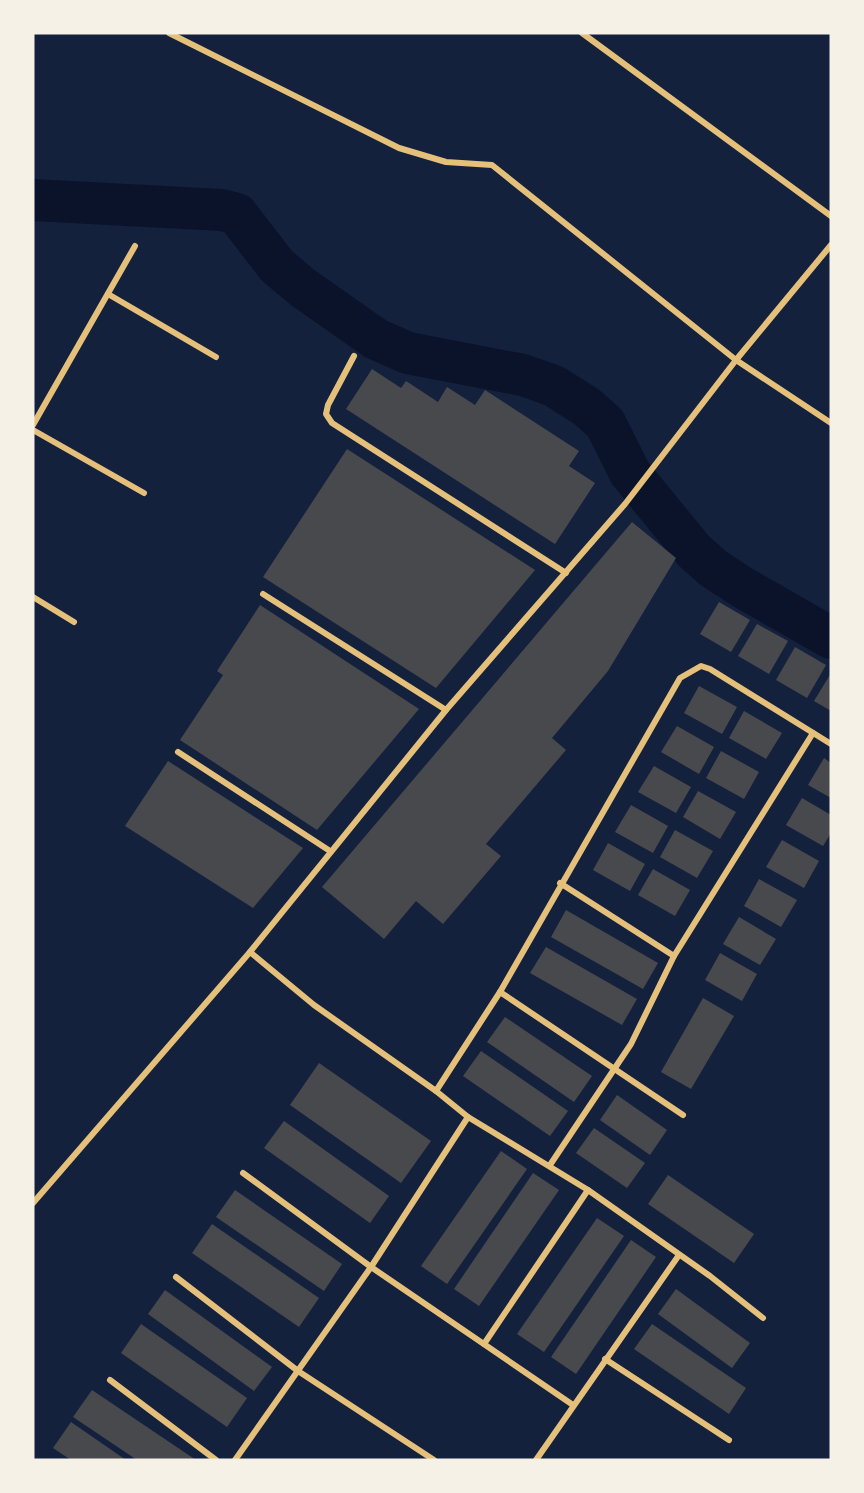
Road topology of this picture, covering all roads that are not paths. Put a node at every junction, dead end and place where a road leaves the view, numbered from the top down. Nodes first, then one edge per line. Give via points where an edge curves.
1 (169, 33) edge
2 (582, 33) edge
3 (831, 216) edge
4 (831, 245) edge
5 (135, 246) dead end
6 (108, 294) junction
7 (354, 356) dead end
8 (216, 357) dead end
9 (736, 360) junction
10 (831, 423) edge
11 (33, 425) edge
12 (33, 430) edge
13 (144, 493) dead end
14 (566, 573) junction
15 (263, 594) dead end
16 (33, 597) edge
17 (74, 622) dead end
18 (446, 710) junction
19 (813, 733) junction
20 (831, 744) edge
21 (178, 752) dead end
22 (330, 851) junction
23 (560, 883) junction
24 (250, 952) junction
25 (674, 956) junction
26 (500, 992) junction
27 (615, 1069) junction
28 (436, 1091) junction
29 (683, 1115) dead end
30 (468, 1117) junction
31 (550, 1165) junction
32 (243, 1173) dead end
33 (588, 1190) junction
34 (33, 1203) edge
35 (679, 1255) junction
36 (371, 1267) junction
37 (176, 1277) dead end
38 (763, 1318) dead end
39 (484, 1344) junction
40 (605, 1359) junction
41 (298, 1371) junction
42 (110, 1380) dead end
43 (573, 1405) junction
44 (729, 1440) dead end
45 (216, 1460) edge
46 (235, 1460) edge
47 (434, 1460) edge
48 (536, 1460) edge

1 - 9 street via 399,148 446,162 492,165
2 - 3 street
4 - 9 street
5 - 6 street
6 - 8 street
6 - 11 street
7 - 14 street via 328,405 332,423
9 - 10 street
9 - 14 street via 625,504
12 - 13 street
14 - 18 street
15 - 18 street
16 - 17 street
18 - 22 street
19 - 20 street
19 - 23 street via 710,669 701,666 691,670 680,678
19 - 25 street
21 - 22 street
22 - 24 street
23 - 25 street
23 - 26 street
24 - 28 street via 336,1021
24 - 34 street
25 - 27 street
26 - 27 street
26 - 28 street
27 - 29 street
27 - 31 street
28 - 30 street
30 - 31 street
30 - 36 street
31 - 33 street
32 - 36 street
33 - 35 street
33 - 39 street
35 - 38 street
35 - 40 street
36 - 39 street
36 - 41 street
37 - 41 street
39 - 43 street
40 - 43 street
40 - 44 street
41 - 46 street
41 - 47 street
42 - 45 street
43 - 48 street

